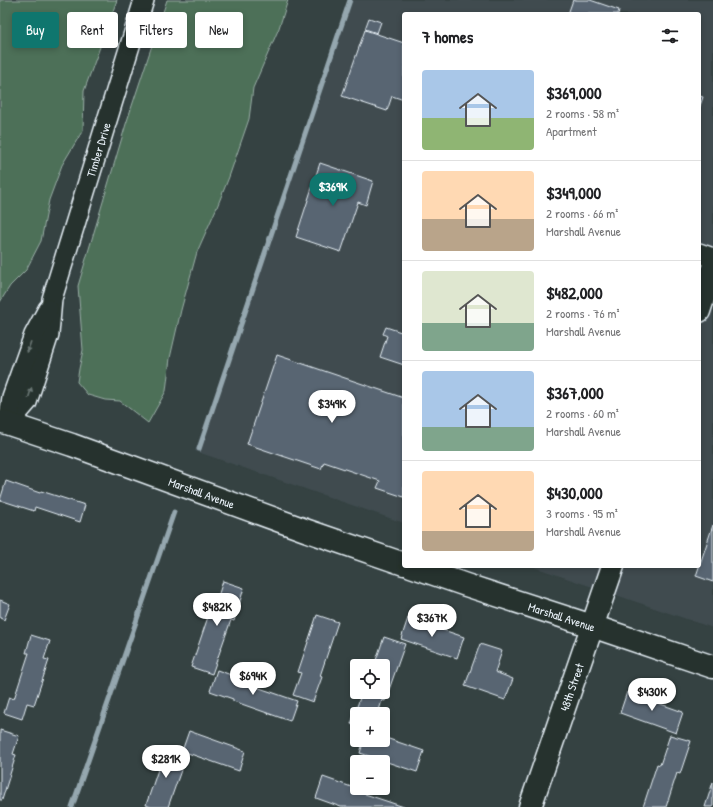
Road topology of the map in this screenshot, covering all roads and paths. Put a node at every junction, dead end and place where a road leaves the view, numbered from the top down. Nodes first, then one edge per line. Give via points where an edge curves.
1 (144, 0) edge
2 (701, 254) edge
3 (713, 258) edge
4 (713, 268) edge
5 (701, 305) edge
6 (4, 422) edge
7 (402, 563) edge
8 (417, 568) edge
9 (612, 568) edge
10 (592, 626) junction
11 (713, 667) edge
12 (530, 807) edge

1 - 6 street, Timber Drive via 52,299 49,334 28,402
2 - 3 street
4 - 5 street
6 - 7 street, Marshall Avenue
8 - 10 street, Marshall Avenue
9 - 10 street, 48th Street
10 - 11 street, Marshall Avenue
10 - 12 street, 48th Street

